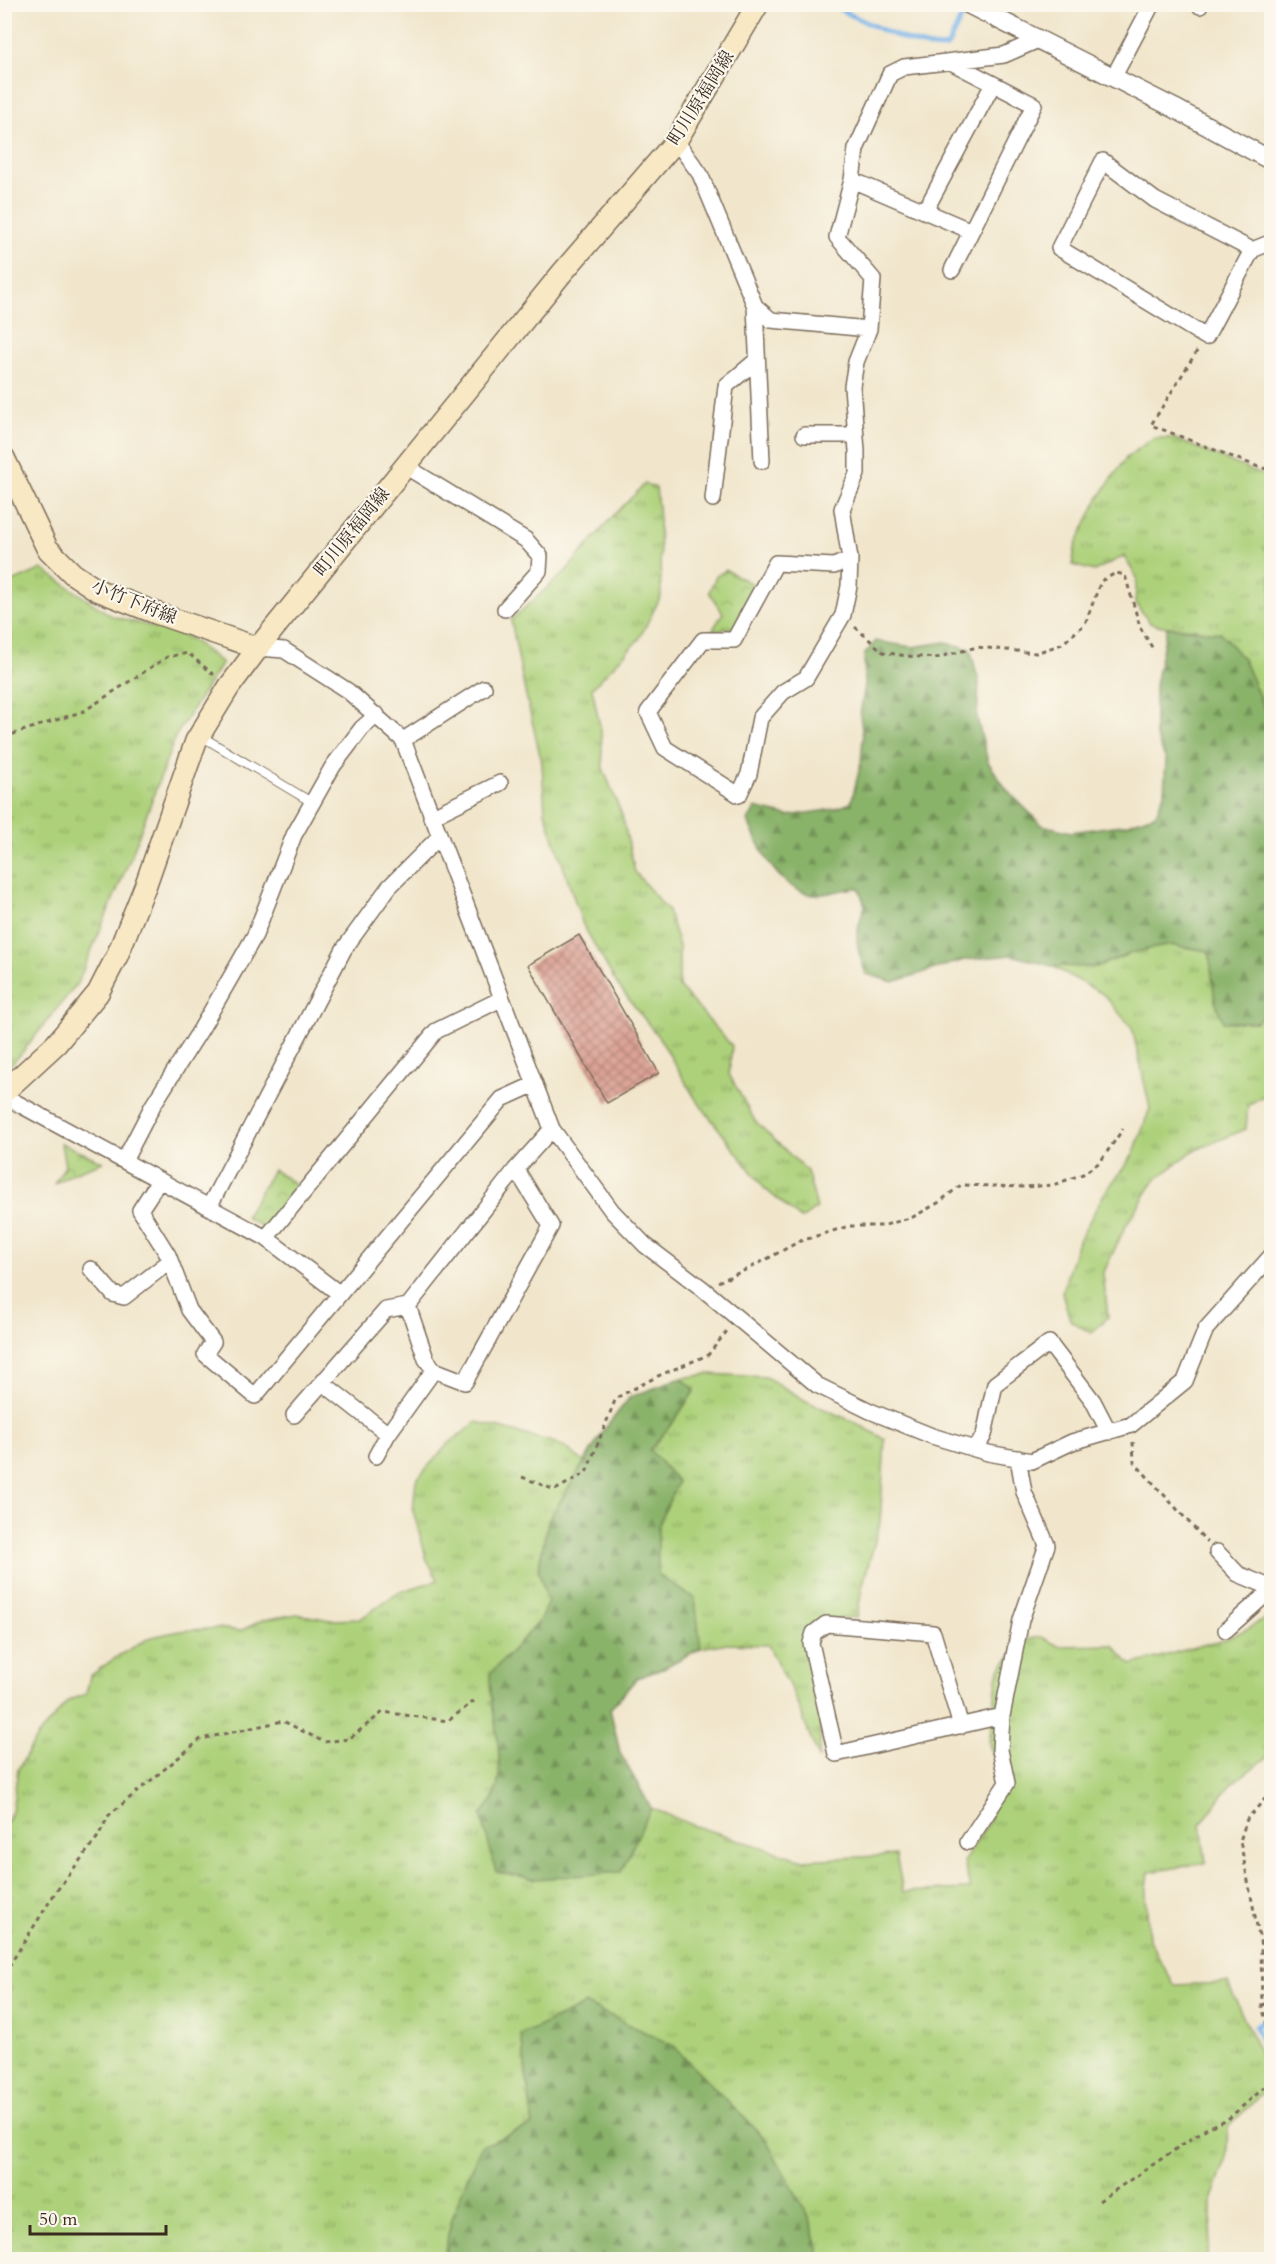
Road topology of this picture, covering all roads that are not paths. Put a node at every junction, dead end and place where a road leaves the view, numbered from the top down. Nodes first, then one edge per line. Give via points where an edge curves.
1 (758, 4) edge
2 (968, 4) edge
3 (1152, 4) edge
4 (1038, 40) junction
5 (951, 62) junction
6 (1113, 78) junction
7 (993, 84) junction
8 (676, 141) junction
9 (1272, 161) edge
10 (852, 180) junction
11 (925, 212) junction
12 (971, 231) junction
13 (1272, 243) edge
14 (1252, 250) junction
15 (952, 270) dead end
16 (755, 306) junction
17 (869, 329) junction
18 (757, 360) junction
19 (804, 435) dead end
20 (856, 435) junction
21 (4, 458) edge
22 (762, 461) dead end
23 (405, 466) junction
24 (713, 499) dead end
25 (850, 559) junction
26 (506, 609) dead end
27 (258, 648) junction
28 (484, 688) dead end
29 (377, 715) junction
30 (200, 735) junction
31 (403, 740) junction
32 (500, 783) dead end
33 (313, 803) junction
34 (431, 817) junction
35 (439, 837) junction
36 (501, 999) junction
37 (535, 1084) junction
38 (4, 1094) edge
39 (552, 1129) junction
40 (124, 1161) junction
41 (516, 1169) junction
42 (159, 1181) junction
43 (209, 1207) junction
44 (266, 1238) junction
45 (1272, 1255) edge
46 (170, 1261) junction
47 (91, 1269) dead end
48 (340, 1294) junction
49 (408, 1306) junction
50 (434, 1370) junction
51 (323, 1383) junction
52 (294, 1415) dead end
53 (1109, 1432) junction
54 (388, 1434) junction
55 (976, 1449) junction
56 (376, 1455) dead end
57 (1018, 1458) junction
58 (1217, 1552) road end
59 (1272, 1588) edge
60 (1226, 1630) dead end
61 (1002, 1716) junction
62 (962, 1726) junction
63 (968, 1842) dead end

1 - 8 main road, 町川原福岡線
2 - 4 street
3 - 6 street
4 - 5 street via 1004,55
4 - 6 street
5 - 7 street
5 - 10 street via 904,67 890,74 856,149
6 - 9 street
7 - 11 street
7 - 12 street via 1034,105
8 - 16 street via 700,174
8 - 23 main road, 町川原福岡線 via 562,273
10 - 11 street
10 - 17 street via 837,237 873,279
11 - 12 street
12 - 15 street
13 - 14 street
14 - 14 street via 1155,200 1102,161 1059,248 1206,337
16 - 17 street via 771,320
16 - 18 street
17 - 20 street via 856,362 852,386
18 - 22 street
18 - 24 street via 726,386
19 - 20 street
20 - 25 street via 857,474 842,509
21 - 27 main road, 小竹下府線 via 48,549 73,574 126,602
23 - 26 street via 526,540 540,556 539,572
23 - 27 main road, 町川原福岡線
25 - 25 street via 843,615 806,678 783,692 760,718 740,795 665,748 648,712 704,640 734,640 776,563 834,566
27 - 29 street via 284,650 348,691
27 - 30 main road, 町川原福岡線
28 - 31 street
29 - 31 street
29 - 33 street via 333,766
30 - 33 lane
30 - 38 main road, 町川原福岡線 via 146,884 98,993 56,1044
31 - 34 street
32 - 34 street
33 - 40 street via 294,835 255,935
34 - 35 street
35 - 36 street
35 - 43 street via 389,887 344,949
36 - 37 street
36 - 44 street via 436,1031
37 - 39 street
37 - 48 street via 502,1099
38 - 40 street
39 - 41 street
39 - 55 street via 612,1211 645,1245 817,1385 932,1436
40 - 42 street
41 - 49 street
41 - 50 street via 551,1226 465,1382
42 - 43 street
42 - 46 street via 140,1210
43 - 44 street
44 - 48 street
45 - 53 street via 1206,1329 1185,1381 1131,1425
46 - 47 street via 124,1297 113,1294
46 - 48 street via 189,1310 213,1342 205,1354 255,1396
49 - 50 street via 426,1359
49 - 51 street via 386,1310
50 - 54 street
51 - 52 street
51 - 54 street
53 - 55 street via 1093,1401 1049,1343 995,1384 984,1435
53 - 57 street via 1072,1442 1032,1461
54 - 56 street
55 - 57 street
57 - 61 street via 1024,1492 1047,1545 1021,1620
58 - 59 street via 1238,1574
59 - 60 street
61 - 62 street
61 - 63 street via 1000,1750 1007,1783
62 - 62 street via 836,1754 811,1643 814,1633 826,1624 933,1633

